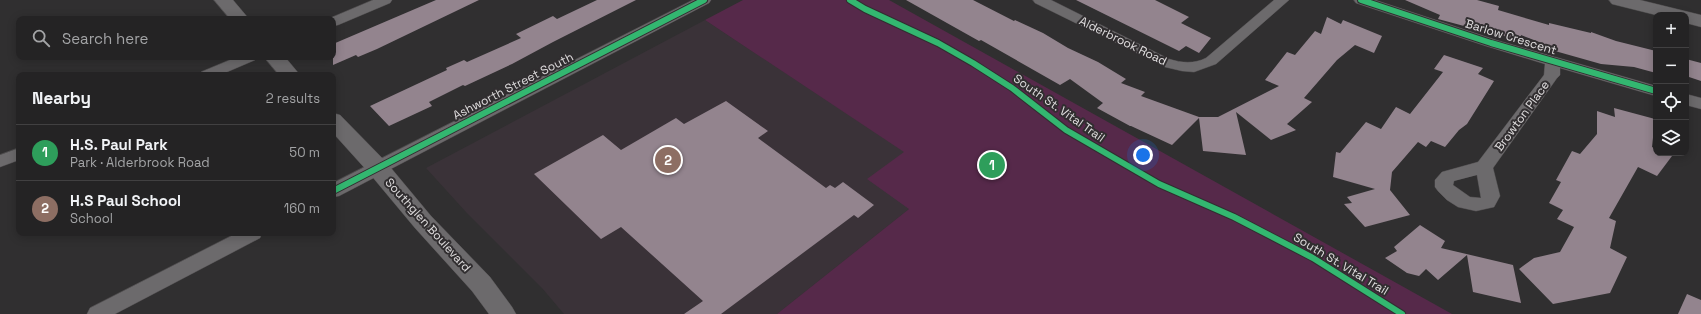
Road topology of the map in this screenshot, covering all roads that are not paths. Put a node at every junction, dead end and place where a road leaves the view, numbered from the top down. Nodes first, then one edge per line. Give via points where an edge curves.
1 (222, 0) edge
2 (385, 0) edge
3 (704, 0) edge
4 (1040, 0) edge
5 (1282, 0) edge
6 (1361, 0) edge
7 (1618, 0) edge
8 (682, 4) edge
9 (1666, 12) edge
10 (237, 16) edge
11 (1689, 18) edge
12 (336, 21) edge
13 (1701, 21) edge
14 (243, 60) edge
15 (277, 60) edge
16 (1553, 62) junction
17 (213, 72) edge
18 (287, 72) edge
19 (1653, 90) edge
20 (1689, 100) edge
21 (1701, 104) edge
22 (336, 123) edge
23 (16, 155) edge
24 (0, 161) edge
25 (1484, 167) dead end
26 (378, 168) junction
27 (336, 189) edge
28 (247, 236) edge
29 (97, 314) edge
30 (503, 314) edge

1 - 10 street
2 - 12 street
3 - 8 street, Ashworth Street South
4 - 5 street, Alderbrook Road via 1164,62 1189,68 1211,61
6 - 16 street, Barlow Crescent
7 - 9 street
8 - 26 street, Ashworth Street South
11 - 13 street
14 - 17 street
15 - 18 street
16 - 19 street, Barlow Crescent
16 - 25 street, Browton Place via 1552,75
20 - 21 street
22 - 26 street, Southglen Boulevard
23 - 24 street
26 - 27 street, Ashworth Street South
26 - 30 street, Southglen Boulevard via 423,222 481,284
28 - 29 street

